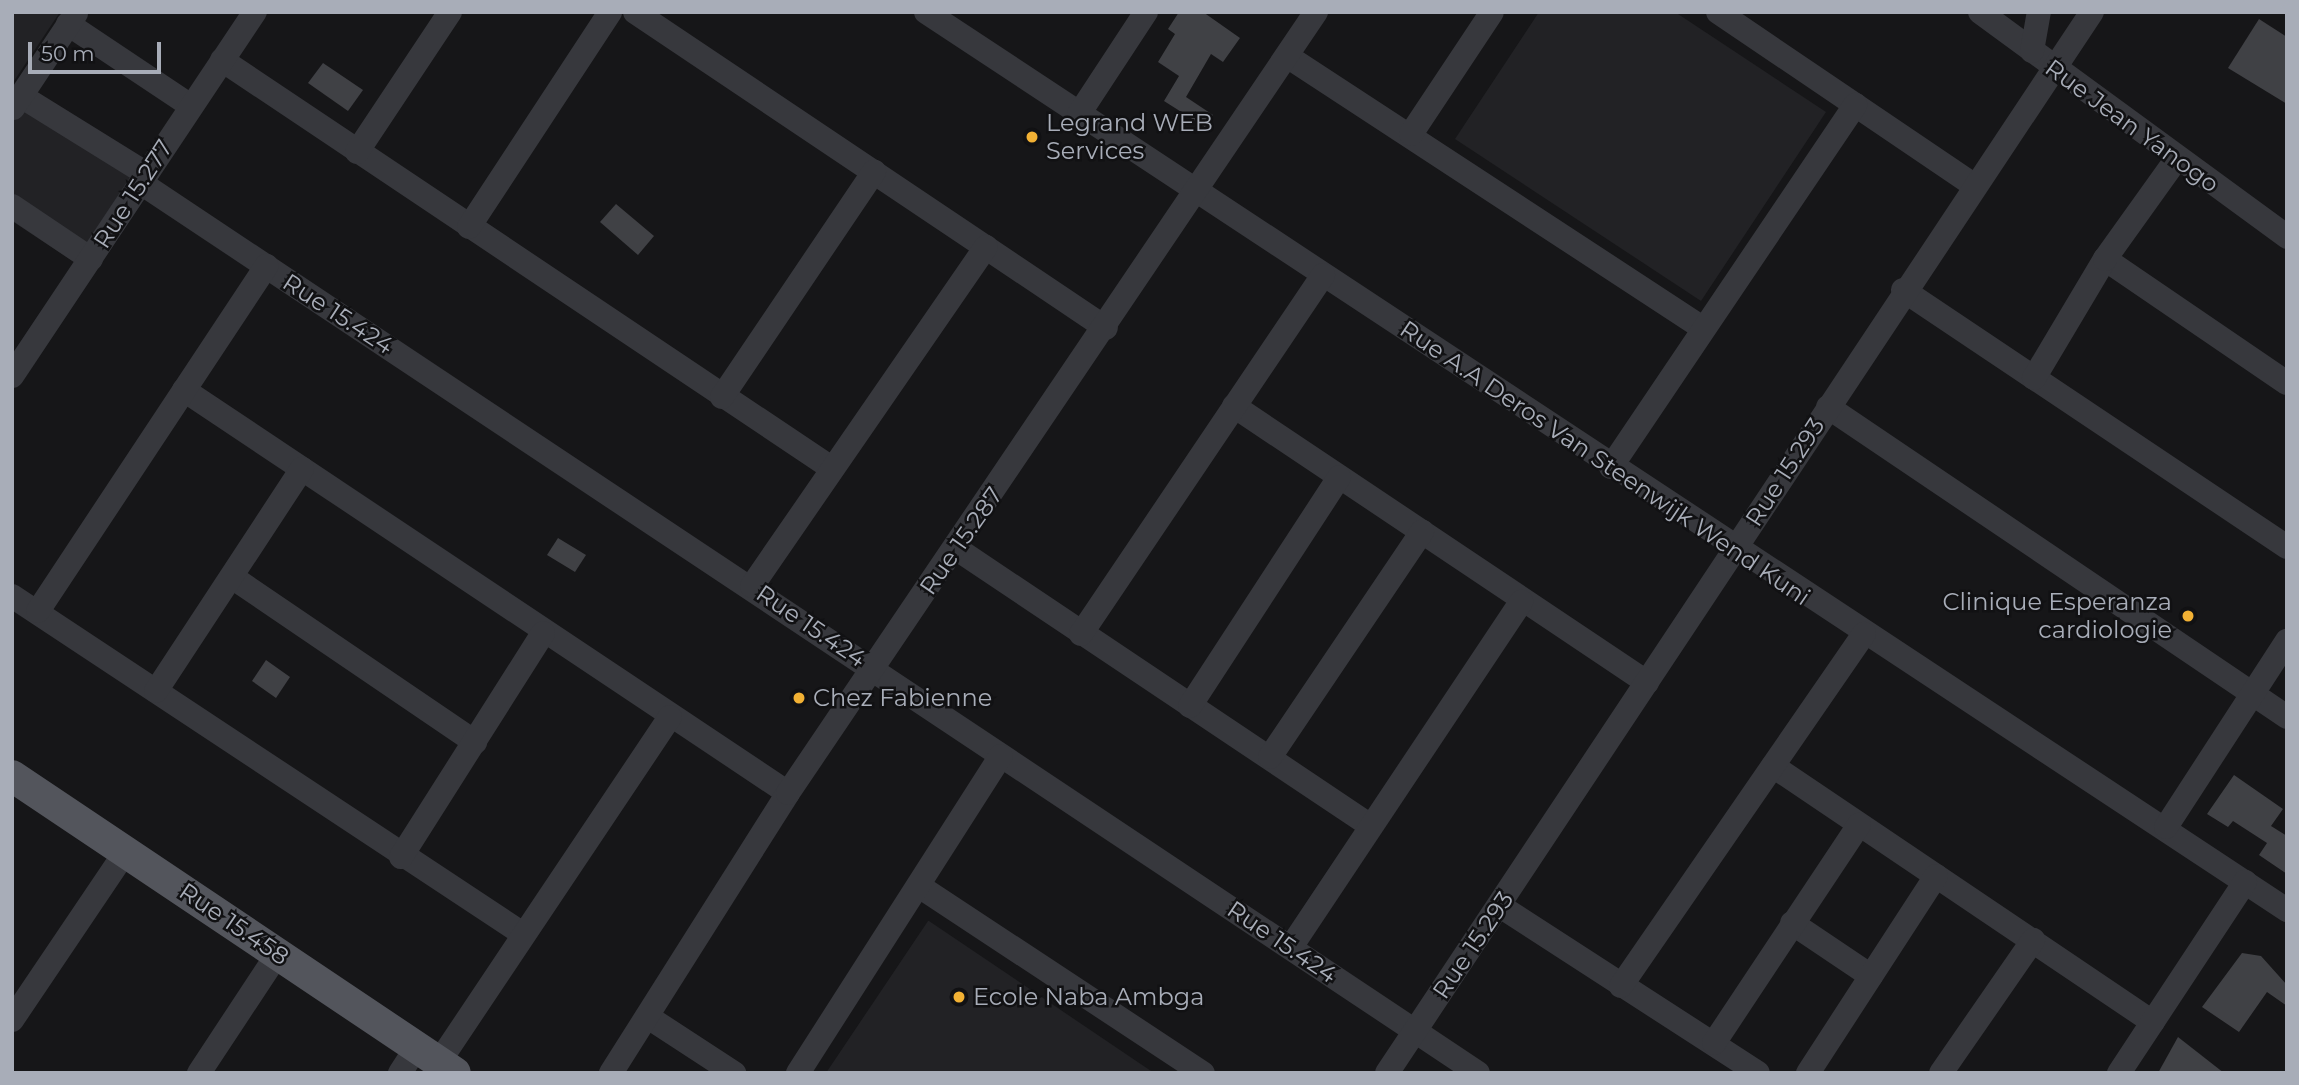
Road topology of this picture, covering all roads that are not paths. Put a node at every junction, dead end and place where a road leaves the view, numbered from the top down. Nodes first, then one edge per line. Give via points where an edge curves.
1 (255, 12) edge
2 (450, 12) edge
3 (610, 12) edge
4 (635, 12) edge
5 (926, 12) edge
6 (1146, 12) edge
7 (1316, 12) edge
8 (1492, 12) edge
9 (1718, 12) edge
10 (1980, 12) edge
11 (2039, 12) edge
12 (2092, 12) edge
13 (72, 18) edge
14 (2032, 51) junction
15 (1287, 56) junction
16 (222, 60) junction
17 (2053, 68) junction
18 (16, 102) edge
19 (191, 106) junction
20 (1855, 106) junction
21 (1079, 114) junction
22 (1411, 134) junction
23 (357, 152) junction
24 (2176, 160) junction
25 (874, 172) junction
26 (144, 179) junction
27 (1974, 185) junction
28 (1196, 192) junction
29 (12, 206) edge
30 (469, 228) junction
31 (2284, 230) edge
32 (986, 247) junction
33 (91, 259) junction
34 (2105, 259) junction
35 (266, 266) junction
36 (1323, 275) junction
37 (1903, 290) junction
38 (1107, 328) junction
39 (1704, 329) junction
40 (12, 376) edge
41 (2034, 378) junction
42 (2287, 383) edge
43 (184, 390) junction
44 (722, 397) junction
45 (1234, 406) junction
46 (1828, 407) junction
47 (830, 467) junction
48 (1611, 467) junction
49 (302, 469) junction
50 (1339, 477) junction
51 (1422, 532) junction
52 (2287, 547) edge
53 (957, 550) junction
54 (1735, 550) junction
55 (232, 577) junction
56 (752, 586) junction
57 (12, 596) edge
58 (1521, 601) junction
59 (38, 611) junction
60 (543, 633) junction
61 (1081, 634) junction
62 (1864, 634) junction
63 (2287, 641) edge
64 (874, 668) junction
65 (1647, 683) junction
66 (156, 691) junction
67 (2251, 693) junction
68 (1190, 706) junction
69 (670, 717) junction
70 (2287, 717) edge
71 (475, 742) junction
72 (1001, 756) junction
73 (1270, 757) junction
74 (1773, 766) junction
75 (12, 776) edge
76 (788, 793) junction
77 (1368, 824) junction
78 (1859, 825) junction
79 (2166, 827) junction
80 (126, 851) junction
81 (401, 857) junction
82 (1936, 876) junction
83 (2245, 882) junction
84 (919, 886) junction
85 (1500, 906) junction
86 (2287, 910) edge
87 (1792, 923) junction
88 (523, 934) junction
89 (2033, 940) junction
90 (1290, 947) junction
91 (278, 953) junction
92 (1871, 976) junction
93 (1621, 986) junction
94 (648, 1017) junction
95 (12, 1020) edge
96 (2154, 1022) junction
97 (1415, 1030) junction
98 (1714, 1043) junction
99 (437, 1060) edge
100 (199, 1073) edge
101 (400, 1073) edge
102 (611, 1073) edge
103 (734, 1073) edge
104 (798, 1073) edge
105 (1203, 1073) edge
106 (1388, 1073) edge
107 (1478, 1073) edge
108 (1758, 1073) edge
109 (1808, 1073) edge
110 (1941, 1073) edge
111 (2119, 1073) edge

1 - 16 street, Rue 15.277
2 - 23 street
3 - 30 street
4 - 25 street
5 - 21 street, Rue A.A Deros Van Steenwijk Wend Kuni
6 - 21 street
7 - 15 street, Rue 15.287
8 - 22 street
9 - 20 street
10 - 14 street, Rue Jean Yanogo
11 - 14 street
12 - 17 street, Rue 15.293
13 - 18 street
13 - 19 street
14 - 17 street, Rue Jean Yanogo
15 - 22 street
15 - 28 street, Rue 15.287
16 - 19 street, Rue 15.277
16 - 23 street
17 - 24 street, Rue Jean Yanogo
17 - 27 street, Rue 15.293
18 - 26 street, Rue 15.424
19 - 26 street, Rue 15.277
20 - 27 street
20 - 39 street
21 - 28 street, Rue A.A Deros Van Steenwijk Wend Kuni
22 - 39 street
23 - 30 street
24 - 31 street, Rue Jean Yanogo
24 - 34 street
25 - 32 street
25 - 44 street
26 - 33 street, Rue 15.277
26 - 35 street, Rue 15.424
27 - 37 street, Rue 15.293
28 - 36 street, Rue A.A Deros Van Steenwijk Wend Kuni
28 - 38 street, Rue 15.287
29 - 33 street
30 - 44 street
32 - 38 street
32 - 47 street
33 - 40 street, Rue 15.277
34 - 41 street
34 - 42 street
35 - 43 street
35 - 56 street, Rue 15.424
36 - 45 street
36 - 48 street, Rue A.A Deros Van Steenwijk Wend Kuni
37 - 41 street
37 - 46 street, Rue 15.293
38 - 53 street, Rue 15.287
39 - 48 street
41 - 52 street
43 - 49 street
43 - 59 street
44 - 47 street
45 - 50 street
45 - 61 street
46 - 54 street, Rue 15.293
46 - 67 street
47 - 56 street
48 - 54 street, Rue A.A Deros Van Steenwijk Wend Kuni
49 - 55 street
49 - 60 street
50 - 51 street
50 - 68 street
51 - 58 street
51 - 73 street
53 - 61 street
53 - 64 street, Rue 15.287
54 - 62 street, Rue A.A Deros Van Steenwijk Wend Kuni
54 - 65 street, Rue 15.293
55 - 66 street
55 - 71 street
56 - 64 street, Rue 15.424
57 - 59 street
58 - 65 street
58 - 77 street
59 - 66 street
60 - 69 street
60 - 71 street
61 - 68 street
62 - 74 street
62 - 79 street, Rue A.A Deros Van Steenwijk Wend Kuni
63 - 67 street
64 - 72 street, Rue 15.424
64 - 76 street, Rue 15.287
65 - 85 street, Rue 15.293
66 - 81 street
67 - 70 street
67 - 79 street
68 - 73 street
69 - 76 street
69 - 88 street
71 - 81 street
72 - 84 street
72 - 90 street, Rue 15.424
73 - 77 street
74 - 78 street
74 - 93 street
75 - 80 main road, Rue 15.458
76 - 94 street, Rue 15.287
77 - 90 street
78 - 82 street
78 - 87 street
79 - 83 street, Rue A.A Deros Van Steenwijk Wend Kuni
80 - 91 main road, Rue 15.458
80 - 95 street
81 - 88 street
82 - 89 street
82 - 92 street
83 - 86 street, Rue A.A Deros Van Steenwijk Wend Kuni
83 - 96 street
84 - 104 street
84 - 105 street
85 - 93 street
85 - 97 street, Rue 15.293
87 - 92 street
87 - 98 street
88 - 99 street
89 - 96 street
89 - 110 street
90 - 97 street, Rue 15.424
91 - 99 main road, Rue 15.458
91 - 100 street
92 - 109 street
93 - 98 street
94 - 102 street, Rue 15.287
94 - 103 street
96 - 111 street
97 - 106 street, Rue 15.293
97 - 107 street, Rue 15.424
98 - 108 street
99 - 101 street

